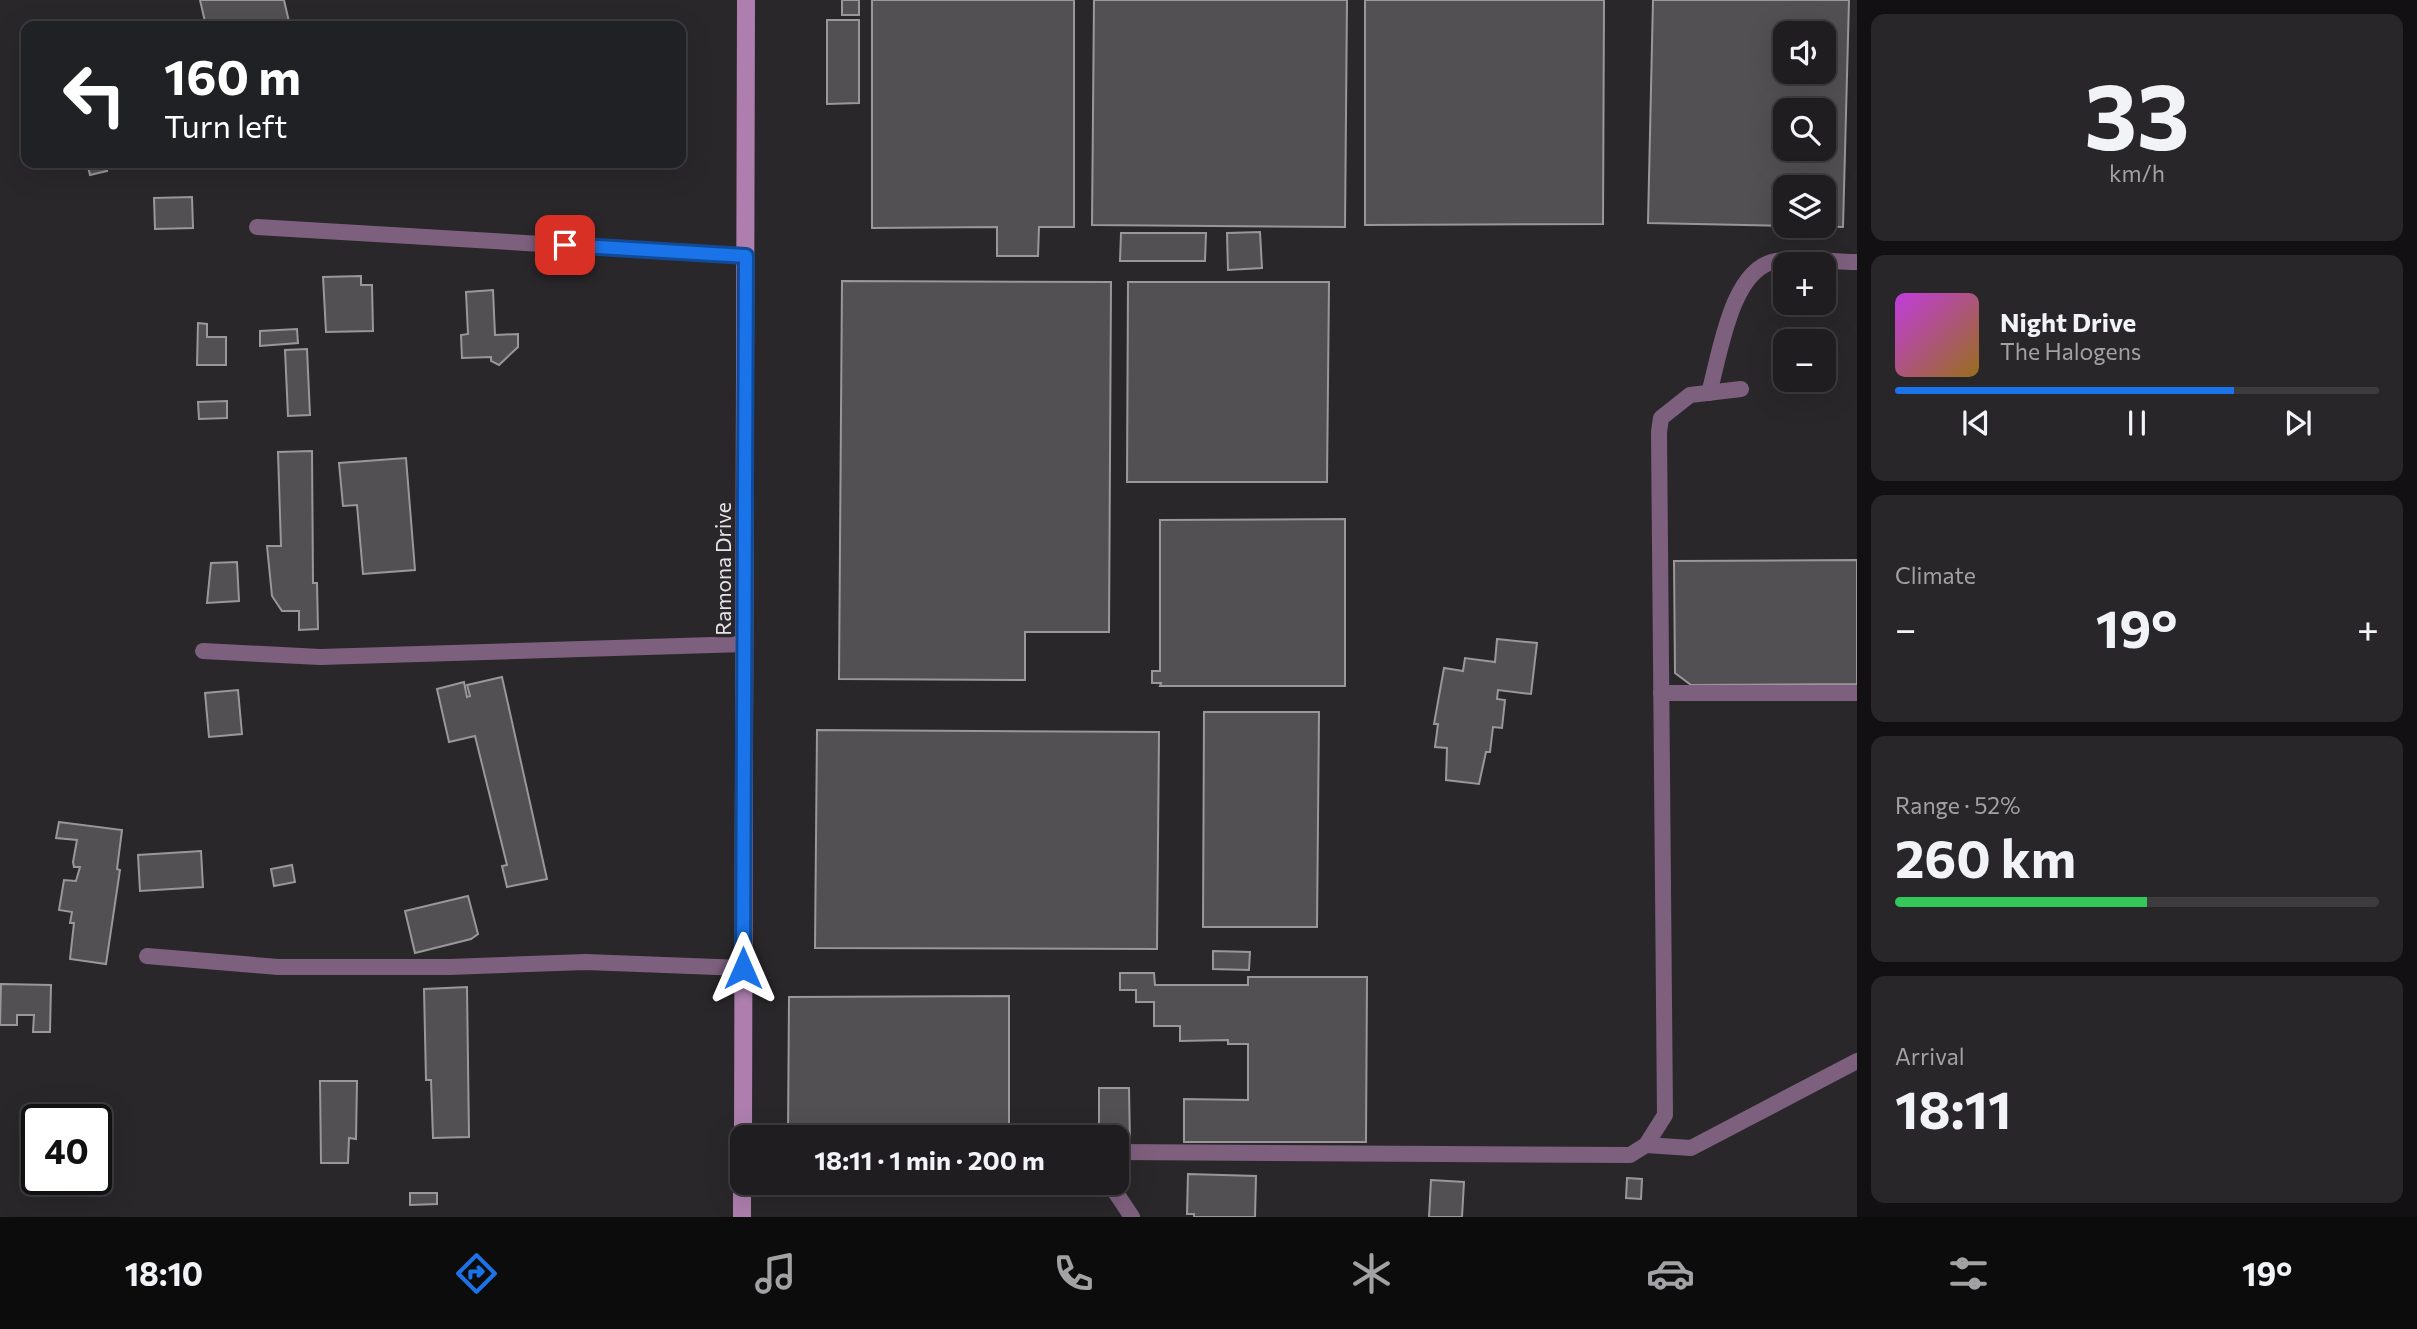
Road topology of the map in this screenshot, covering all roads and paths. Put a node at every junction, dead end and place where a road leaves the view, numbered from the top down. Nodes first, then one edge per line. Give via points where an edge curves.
1 (746, 0) edge
2 (257, 227) dead end
3 (746, 256) junction
4 (1857, 262) edge
5 (1741, 389) dead end
6 (1709, 393) junction
7 (744, 644) junction
8 (203, 651) dead end
9 (1857, 693) edge
10 (1661, 694) junction
11 (146, 957) dead end
12 (743, 968) junction
13 (1857, 1061) edge
14 (743, 1125) edge
15 (1646, 1145) junction
16 (1129, 1153) edge
17 (742, 1195) edge
18 (1117, 1195) edge
19 (742, 1217) edge
20 (1132, 1217) edge

1 - 3 street, Ramona Drive
2 - 3 lane
3 - 7 street, Ramona Drive
4 - 6 lane via 1777,261 1751,272 1740,289
5 - 6 lane
6 - 10 lane via 1690,395 1661,418
7 - 8 lane via 320,657
7 - 12 street, Ramona Drive
9 - 10 lane
10 - 15 lane via 1665,1115
11 - 12 lane via 278,967 586,962
12 - 14 street, Ramona Drive
13 - 15 lane via 1691,1148
15 - 16 lane via 1630,1155
17 - 19 street
18 - 20 lane

